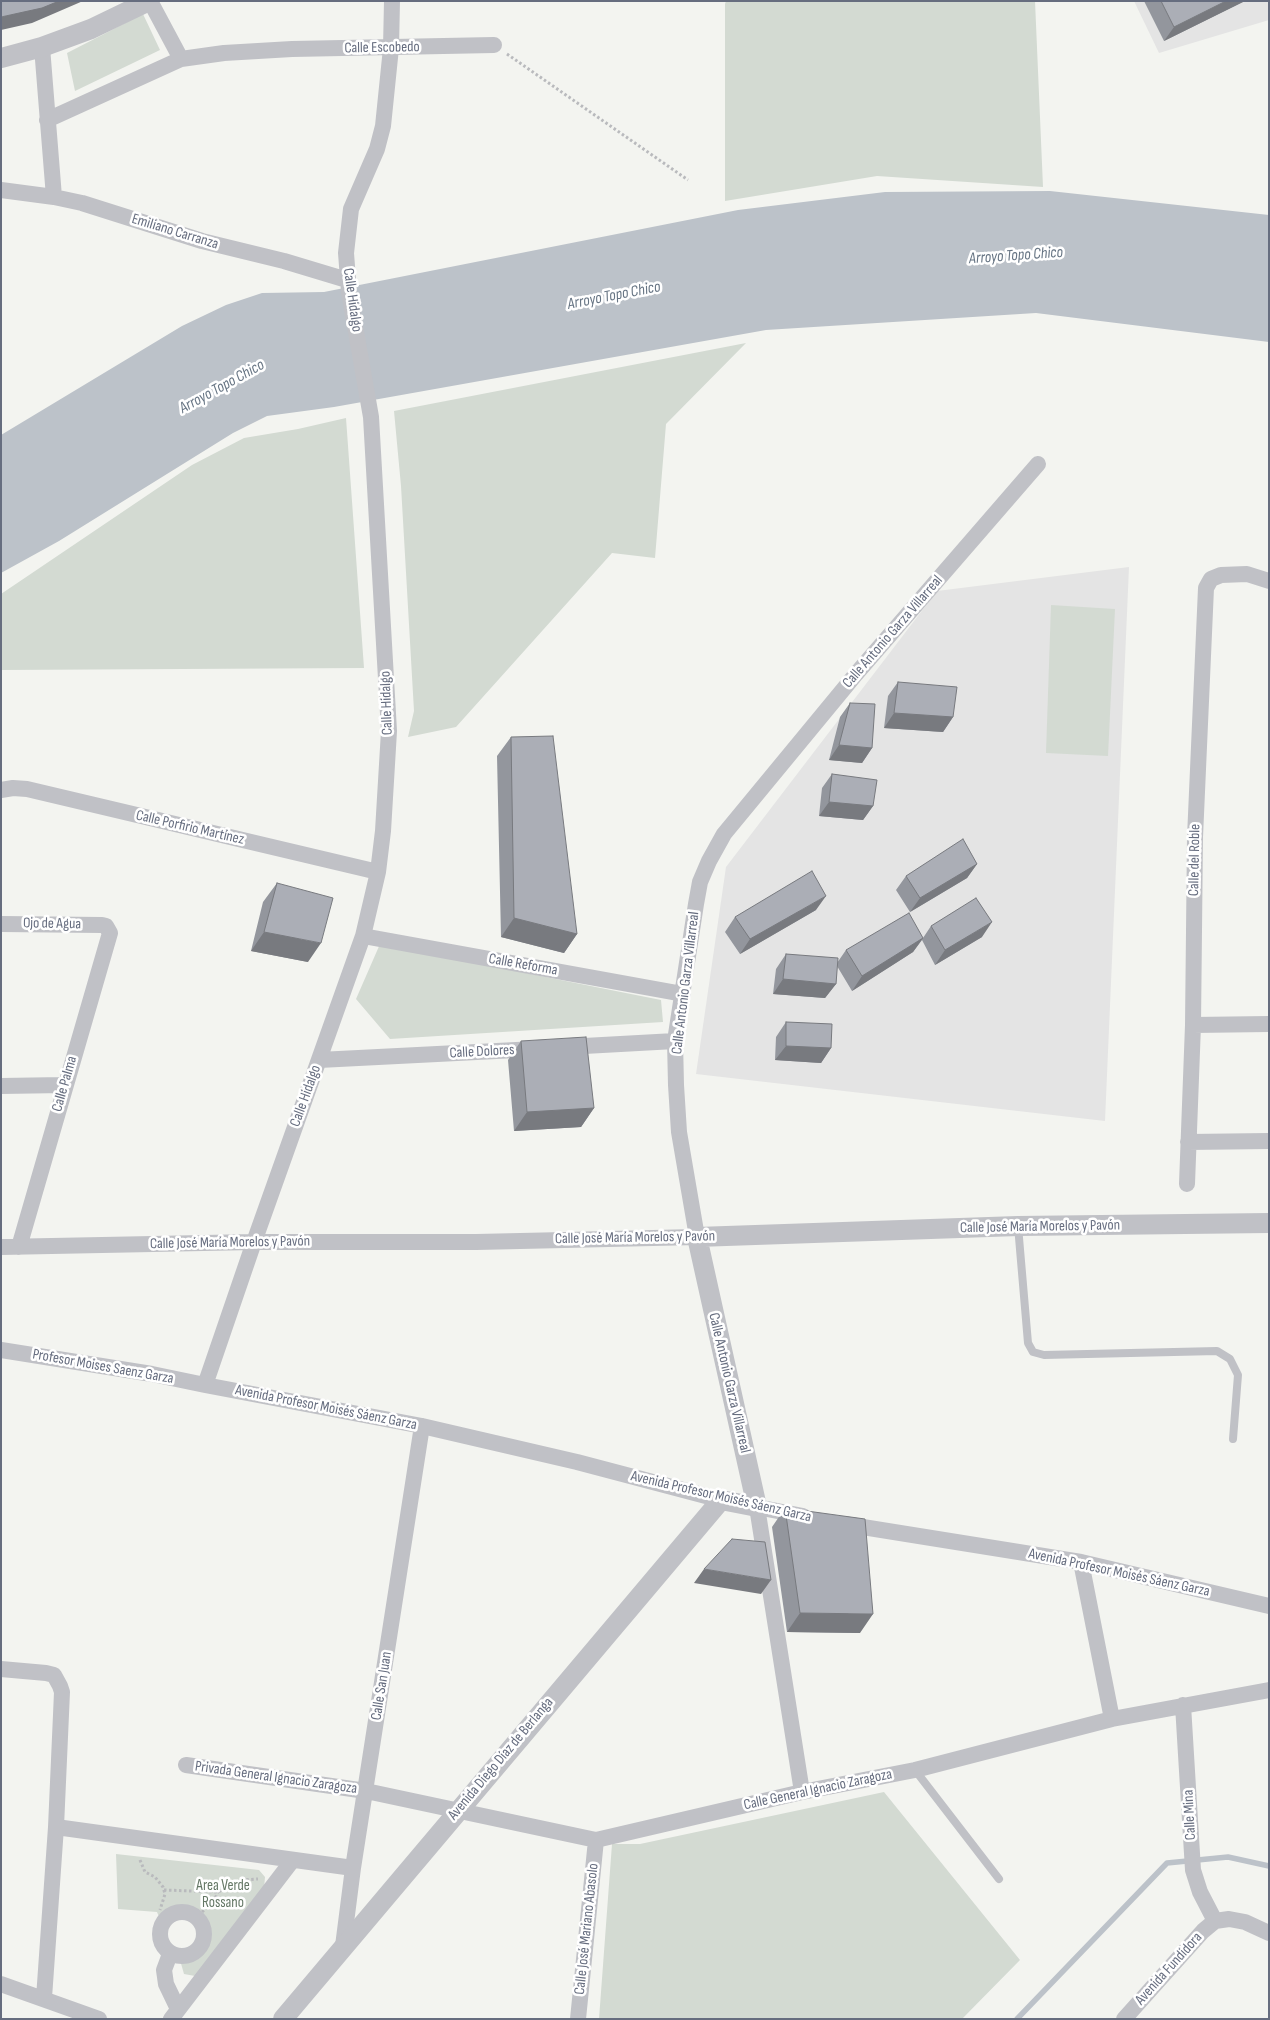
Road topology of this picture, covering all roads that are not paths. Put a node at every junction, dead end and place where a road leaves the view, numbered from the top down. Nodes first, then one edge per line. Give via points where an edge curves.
1 (149, 1) edge
2 (392, 1) edge
3 (494, 45) road end
4 (42, 47) junction
5 (391, 48) junction
6 (1, 58) edge
7 (181, 59) junction
8 (47, 120) junction
9 (1, 190) edge
10 (54, 197) junction
11 (348, 286) junction
12 (1038, 464) dead end
13 (1269, 581) edge
14 (1, 790) edge
15 (378, 872) junction
16 (1, 924) edge
17 (102, 925) joint
18 (363, 936) junction
19 (683, 994) junction
20 (1269, 1024) edge
21 (1193, 1025) junction
22 (676, 1041) junction
23 (319, 1060) junction
24 (64, 1085) junction
25 (1, 1086) edge
26 (1269, 1141) edge
27 (1188, 1142) junction
28 (1187, 1184) dead end
29 (1269, 1223) edge
30 (1018, 1226) junction
31 (696, 1237) junction
32 (254, 1242) junction
33 (1, 1247) edge
34 (19, 1247) junction
35 (1, 1350) edge
36 (205, 1385) junction
37 (422, 1426) junction
38 (1233, 1439) dead end
39 (721, 1500) junction
40 (757, 1507) junction
41 (1081, 1562) junction
42 (1269, 1606) edge
43 (1, 1669) edge
44 (1269, 1690) edge
45 (1183, 1705) junction
46 (1112, 1719) junction
47 (186, 1765) dead end
48 (915, 1770) junction
49 (366, 1791) junction
50 (802, 1792) junction
51 (457, 1811) junction
52 (56, 1827) junction
53 (596, 1840) junction
54 (292, 1861) junction
55 (353, 1868) junction
56 (999, 1878) dead end
57 (1215, 1921) junction
58 (1269, 1933) edge
59 (343, 1946) junction
60 (170, 1954) dead end
61 (1, 1984) edge
62 (44, 1998) junction
63 (175, 2014) edge
64 (99, 2019) edge
65 (283, 2019) edge
66 (578, 2019) edge
67 (1124, 2019) edge

1 - 4 street via 91,29
1 - 7 street
2 - 5 street, Calle Hidalgo
3 - 5 street, Calle Escobedo
4 - 6 street
4 - 8 street
5 - 7 street, Calle Escobedo via 292,49
5 - 11 street, Calle Hidalgo via 383,126 377,150 348,223
7 - 8 street, Calle Escobedo
8 - 10 street
9 - 10 street, Emiliano Carranza
10 - 11 street, Emiliano Carranza via 202,241 292,263
11 - 15 street, Calle Hidalgo via 371,417 389,731
12 - 19 street, Calle Antonio Garza Villarreal via 856,674 724,834 700,882
13 - 21 street, Calle del Roble via 1247,574 1221,575 1211,579 1206,588 1195,837
14 - 15 street, Calle Porfirio Martínez via 27,789
15 - 18 street, Calle Hidalgo
16 - 17 street, Ojo de Agua
17 - 24 street, Calle Palma via 110,933
18 - 19 street, Calle Reforma
18 - 23 street, Calle Hidalgo
19 - 22 street, Calle Antonio Garza Villarreal
20 - 21 street
21 - 27 street, Calle del Roble
22 - 23 street, Calle Dolores
22 - 31 street, Calle Antonio Garza Villarreal via 680,1132
23 - 32 street, Calle Hidalgo
24 - 25 street
24 - 34 street, Calle Palma
26 - 27 street
27 - 28 street, Calle del Roble
29 - 30 street, Calle José María Morelos y Pavón
30 - 31 street, Calle José María Morelos y Pavón
30 - 38 lane via 1028,1344 1033,1352 1044,1355 1217,1350 1230,1359 1238,1375
31 - 32 street, Calle José María Morelos y Pavón via 476,1242
31 - 40 street, Calle Antonio Garza Villarreal
32 - 34 street, Calle José María Morelos y Pavón
32 - 36 street, Calle Hidalgo
33 - 34 street, Calle José María Morelos y Pavón
35 - 36 street, Profesor Moises Saenz Garza
36 - 37 street, Avenida Profesor Moisés Sáenz Garza
37 - 39 street, Avenida Profesor Moisés Sáenz Garza
37 - 49 street, Calle San Juan
39 - 40 street, Avenida Profesor Moisés Sáenz Garza
39 - 51 street, Avenida Diego Díaz de Berlanga
40 - 41 street, Avenida Profesor Moisés Sáenz Garza
40 - 50 street, Calle Antonio Garza Villarreal
41 - 42 street, Avenida Profesor Moisés Sáenz Garza
41 - 46 street
43 - 52 street via 54,1675 60,1686
44 - 45 street, Calle General Ignacio Zaragoza
45 - 46 street, Calle General Ignacio Zaragoza
45 - 57 street, Calle Mina via 1193,1870
46 - 48 street, Calle General Ignacio Zaragoza
47 - 49 street, Privada General Ignacio Zaragoza
48 - 50 street, Calle General Ignacio Zaragoza
48 - 56 lane
49 - 51 street, Calle General Ignacio Zaragoza
49 - 55 street, Calle San Juan
50 - 53 street, Calle General Ignacio Zaragoza
51 - 53 street, Calle General Ignacio Zaragoza
51 - 59 street, Avenida Diego Díaz de Berlanga
52 - 54 street
52 - 62 street
53 - 66 street, Calle José Mariano Abasolo
54 - 55 street
54 - 63 street
55 - 59 street, Calle San Juan
57 - 58 street via 1245,1922
57 - 67 street, Avenida Fundidora
59 - 65 street, Avenida Diego Díaz de Berlanga
60 - 63 street via 164,1970
61 - 62 street
62 - 64 street

